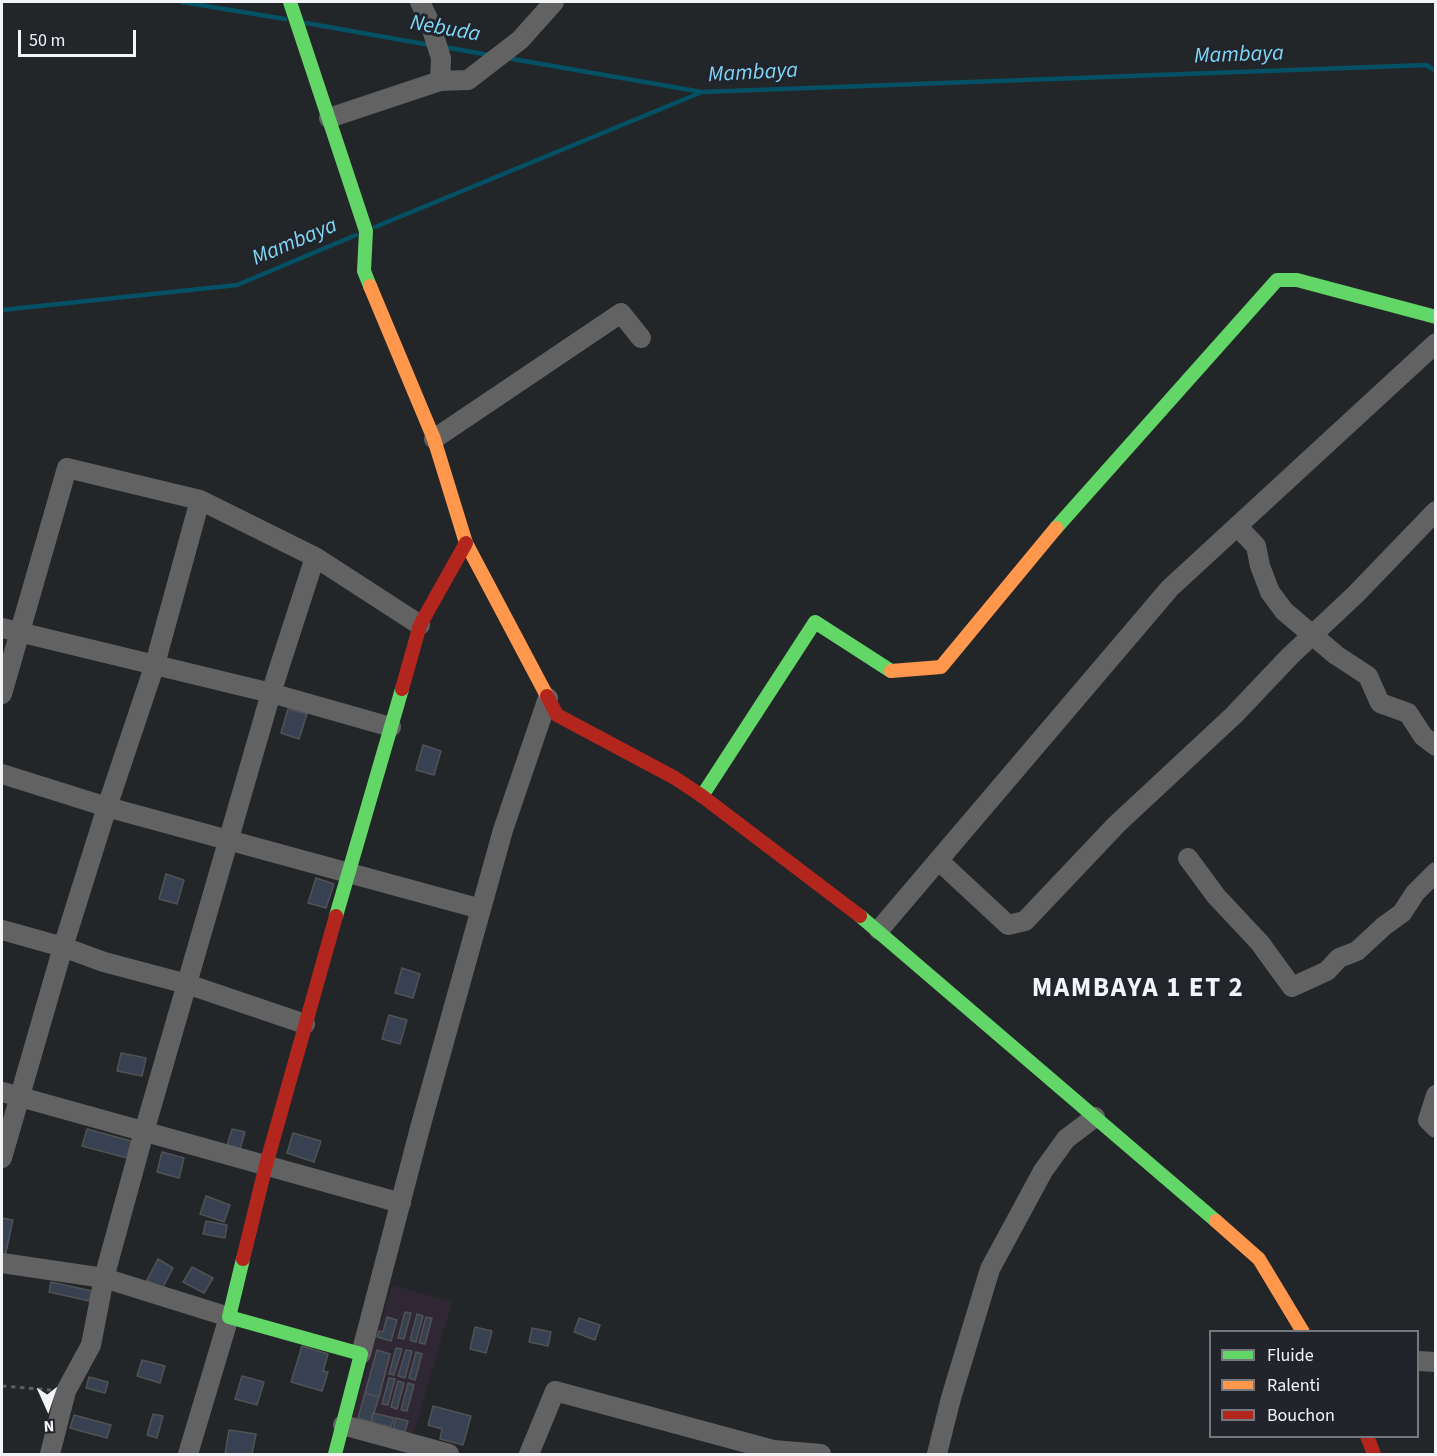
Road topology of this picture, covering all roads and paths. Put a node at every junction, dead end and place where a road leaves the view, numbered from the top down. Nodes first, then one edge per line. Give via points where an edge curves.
1 (290, 2) edge
2 (420, 2) edge
3 (554, 2) edge
4 (440, 81) junction
5 (329, 118) junction
6 (1436, 317) edge
7 (641, 338) dead end
8 (1436, 343) edge
9 (434, 439) junction
10 (200, 500) junction
11 (1436, 511) edge
12 (1238, 527) junction
13 (466, 543) junction
14 (315, 557) junction
15 (420, 625) junction
16 (10, 630) edge
17 (1312, 635) junction
18 (155, 664) junction
19 (271, 693) junction
20 (2, 694) edge
21 (548, 698) junction
22 (391, 727) junction
23 (1436, 746) edge
24 (2, 774) edge
25 (702, 796) junction
26 (106, 807) junction
27 (229, 839) junction
28 (1188, 858) dead end
29 (938, 860) junction
30 (1436, 872) edge
31 (349, 873) junction
32 (481, 909) junction
33 (2, 930) edge
34 (879, 930) junction
35 (63, 946) junction
36 (187, 984) junction
37 (304, 1024) junction
38 (10, 1095) edge
39 (1436, 1095) edge
40 (1095, 1117) junction
41 (1436, 1128) edge
42 (144, 1132) junction
43 (2, 1158) edge
44 (266, 1165) junction
45 (401, 1203) junction
46 (2, 1263) edge
47 (104, 1278) junction
48 (229, 1317) junction
49 (1302, 1330) edge
50 (362, 1354) junction
51 (1419, 1361) edge
52 (1436, 1362) edge
53 (2, 1386) edge
54 (66, 1391) junction
55 (343, 1425) junction
56 (1367, 1438) edge
57 (50, 1455) edge
58 (188, 1455) edge
59 (335, 1455) edge
60 (448, 1455) edge
61 (529, 1455) edge
62 (821, 1455) edge
63 (937, 1455) edge
64 (1374, 1455) edge

1 - 5 street
2 - 4 street via 441,58
3 - 4 street via 520,40 468,80
4 - 5 street
5 - 9 street via 366,231 364,271
6 - 25 street via 1298,280 1277,280 1045,540 941,667 890,671 815,622
7 - 9 street via 621,314
8 - 12 street
9 - 13 street
10 - 14 street
10 - 16 street via 67,468
10 - 18 street
11 - 17 street
12 - 17 street via 1256,546 1270,592 1284,611
12 - 29 street via 1170,588
13 - 15 street
13 - 21 street
14 - 15 street
14 - 19 street
15 - 22 street
16 - 18 street
16 - 20 street
17 - 23 street via 1368,676 1380,703 1408,713 1423,736
17 - 29 street via 1118,824 1025,921 1008,925
18 - 19 street
18 - 26 street
19 - 22 street
19 - 27 street
21 - 25 street via 557,715
21 - 32 street
22 - 31 street
24 - 26 street
25 - 34 street
26 - 27 street
26 - 35 street
27 - 31 street
27 - 36 street
28 - 30 street via 1292,987 1358,951 1402,913
29 - 34 street
31 - 32 street
31 - 37 street
32 - 45 street
33 - 35 street
34 - 40 street
35 - 36 street via 104,963
35 - 38 street
36 - 37 street
36 - 42 street
37 - 44 street
38 - 42 street
38 - 43 street
39 - 41 street via 1428,1120
40 - 49 street via 1259,1259
40 - 63 street via 1066,1139 1043,1171 990,1269
42 - 44 street
42 - 47 street
44 - 45 street
44 - 48 street
45 - 50 street
46 - 47 street
47 - 48 street
47 - 54 street via 91,1345
48 - 50 street
48 - 58 street
50 - 55 street
51 - 52 street
53 - 54 path
54 - 57 street
55 - 59 street
55 - 60 street
56 - 64 street
61 - 62 street via 555,1391 773,1450

